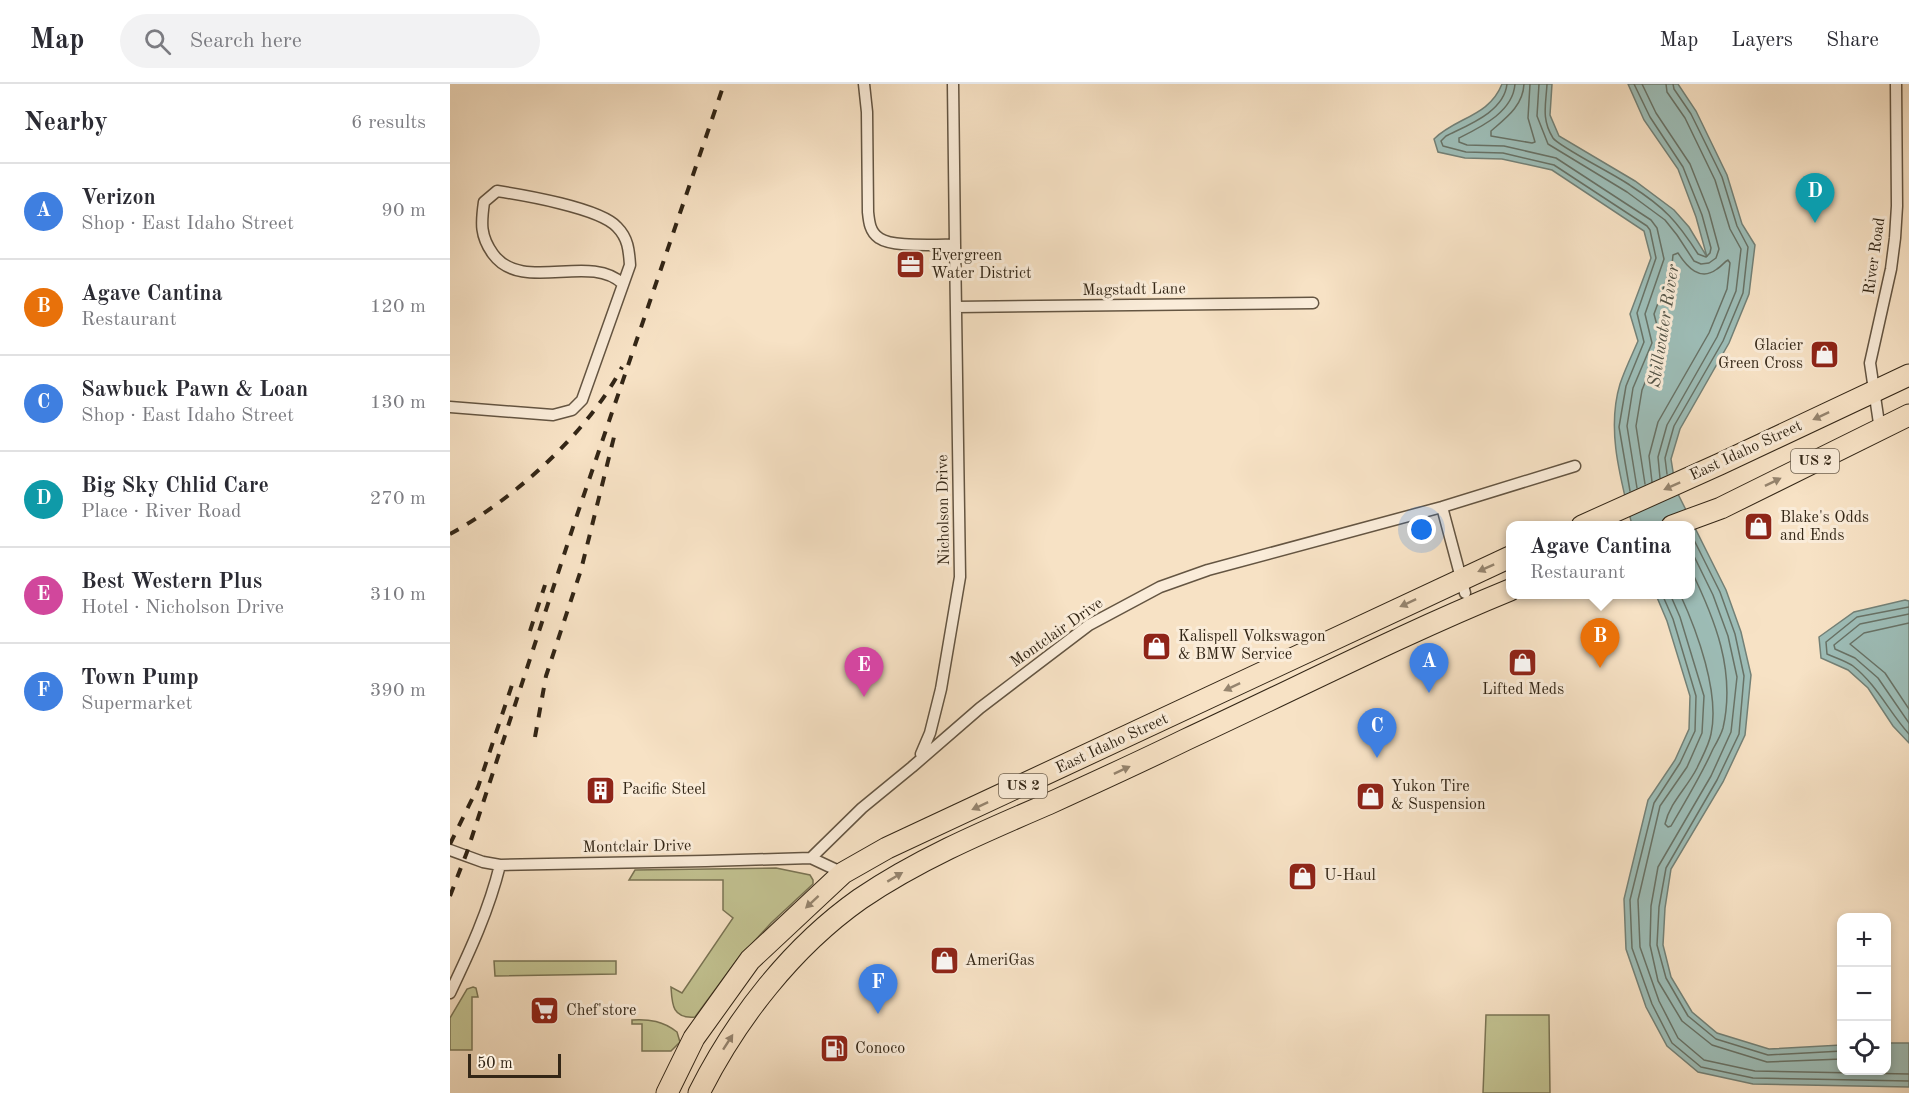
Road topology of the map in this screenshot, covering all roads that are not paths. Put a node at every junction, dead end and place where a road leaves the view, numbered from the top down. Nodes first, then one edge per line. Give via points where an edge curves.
1 (864, 84) edge
2 (952, 84) edge
3 (1896, 84) edge
4 (1909, 148) edge
5 (1896, 149) junction
6 (955, 245) junction
7 (623, 284) junction
8 (1313, 303) dead end
9 (956, 307) junction
10 (1909, 375) edge
11 (1874, 391) junction
12 (450, 407) edge
13 (1909, 415) edge
14 (1880, 430) junction
15 (1575, 466) dead end
16 (1442, 507) junction
17 (1594, 521) edge
18 (1684, 521) edge
19 (1506, 560) edge
20 (1506, 584) edge
21 (1506, 590) edge
22 (1465, 593) junction
23 (1382, 616) junction
24 (1214, 727) junction
25 (912, 767) junction
26 (450, 850) edge
27 (811, 858) junction
28 (500, 865) junction
29 (843, 873) junction
30 (450, 993) edge
31 (667, 1093) edge
32 (699, 1093) edge

1 - 6 street via 868,212 873,233 886,241
2 - 6 street, Nicholson Drive
3 - 5 street, River Road
4 - 5 street
5 - 11 street, River Road via 1895,238 1870,363
6 - 9 street, Nicholson Drive
7 - 7 street via 630,265 629,244 616,225 596,214 516,194 497,191 484,202 484,242 496,258 511,268 538,273 602,271
7 - 12 street via 582,400 572,410 553,415
8 - 9 street, Magstadt Lane
9 - 25 street, Nicholson Drive via 960,577 941,689 924,750
10 - 11 highway, East Idaho Street / US 2
11 - 14 street, River Road
11 -> 17 highway, East Idaho Street / US 2
13 - 14 highway, US 2
18 -> 14 highway, US 2 via 1721,508
15 - 16 street, Montclair Drive
16 - 22 street
16 - 25 street, Montclair Drive via 1208,570 1160,587 1089,625 980,708
19 -> 22 highway, East Idaho Street / US 2
20 - 22 highway via 1478,595
21 - 22 highway, East Idaho Street / US 2
22 -> 23 highway, East Idaho Street / US 2
22 - 24 highway, East Idaho Street / US 2
23 - 24 highway via 1354,644 1237,706
23 -> 29 highway, East Idaho Street / US 2
32 -> 24 highway, East Idaho Street / US 2 via 724,1047 765,990 811,941 859,900 957,844
25 - 27 street, Montclair Drive via 862,808
26 - 28 street, Montclair Drive
27 - 28 street, Montclair Drive
27 - 29 street, Montclair Drive
28 - 30 street via 475,942
29 -> 31 highway, East Idaho Street / US 2 via 750,960 694,1038

